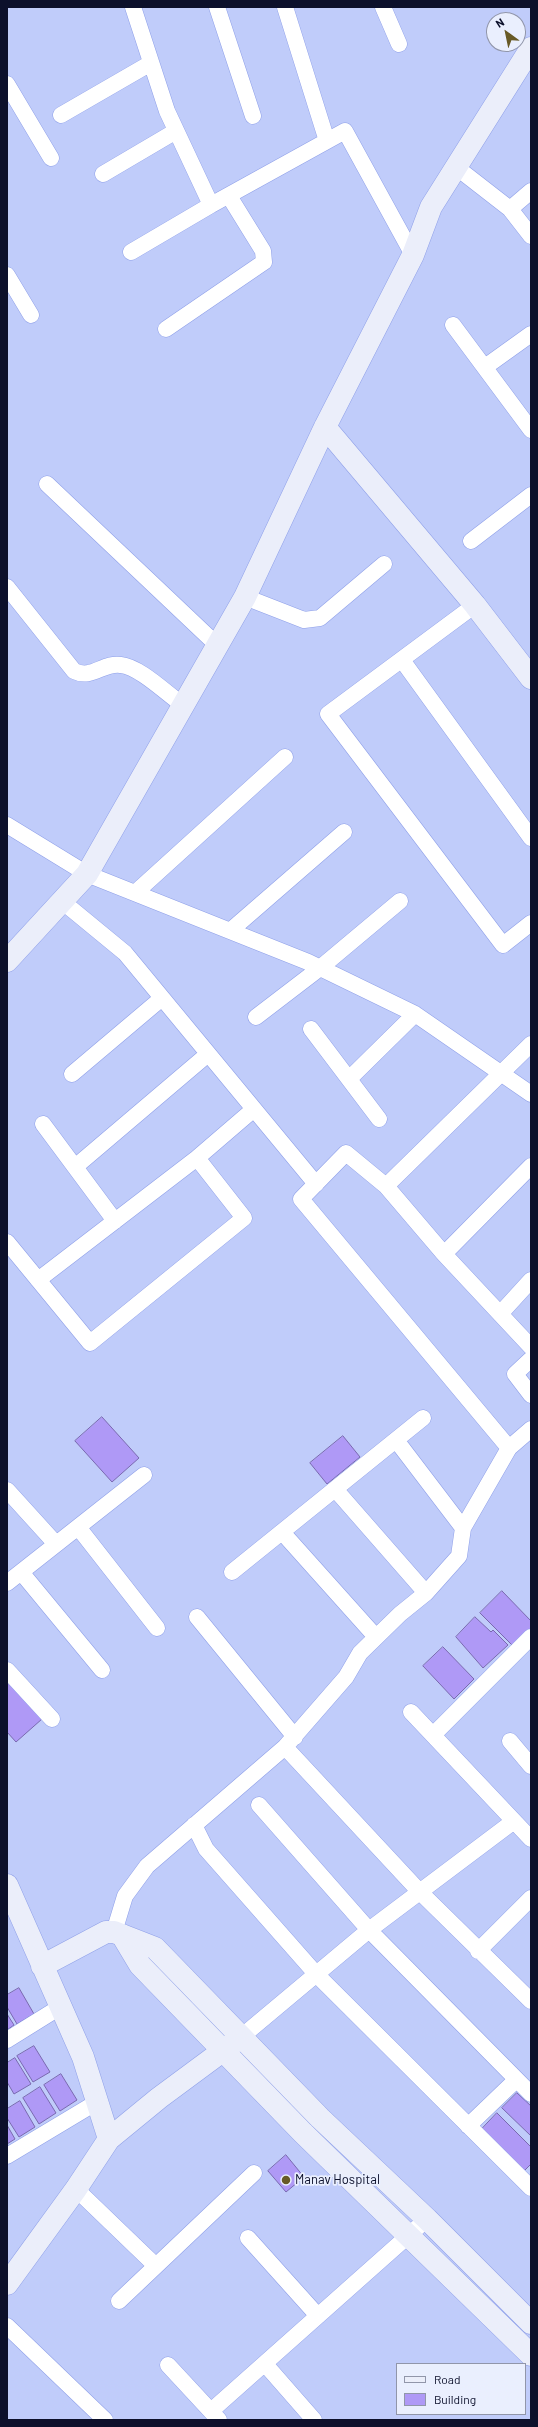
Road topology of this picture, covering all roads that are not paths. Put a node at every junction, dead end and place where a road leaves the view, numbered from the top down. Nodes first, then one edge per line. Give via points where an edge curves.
1 (133, 7) edge
2 (217, 7) edge
3 (285, 7) edge
4 (384, 7) edge
5 (399, 44) dead end
6 (531, 48) edge
7 (151, 63) junction
8 (7, 84) edge
9 (61, 115) dead end
10 (253, 116) dead end
11 (176, 131) junction
12 (327, 141) junction
13 (51, 158) dead end
14 (456, 167) junction
15 (103, 174) dead end
16 (531, 191) edge
17 (228, 196) junction
18 (211, 205) junction
19 (510, 209) junction
20 (531, 236) edge
21 (132, 252) dead end
22 (413, 255) junction
23 (7, 275) edge
24 (31, 315) dead end
25 (453, 325) dead end
26 (166, 329) dead end
27 (531, 334) edge
28 (484, 366) junction
29 (325, 427) junction
30 (531, 430) edge
31 (47, 484) dead end
32 (531, 496) edge
33 (471, 540) dead end
34 (384, 564) dead end
35 (7, 587) edge
36 (245, 597) junction
37 (475, 605) junction
38 (217, 645) junction
39 (402, 660) junction
40 (531, 678) edge
41 (183, 705) junction
42 (285, 757) dead end
43 (7, 825) edge
44 (344, 832) dead end
45 (531, 838) edge
46 (87, 874) junction
47 (135, 893) junction
48 (400, 901) dead end
49 (63, 902) junction
50 (531, 923) edge
51 (230, 931) junction
52 (7, 961) edge
53 (320, 968) junction
54 (162, 998) junction
55 (415, 1014) junction
56 (256, 1016) dead end
57 (311, 1029) dead end
58 (531, 1044) edge
59 (208, 1054) junction
60 (72, 1074) dead end
61 (500, 1074) junction
62 (349, 1079) junction
63 (531, 1094) edge
64 (254, 1109) junction
65 (379, 1118) dead end
66 (44, 1124) dead end
67 (197, 1158) junction
68 (531, 1166) edge
69 (75, 1168) junction
70 (316, 1184) junction
71 (386, 1186) junction
72 (115, 1221) junction
73 (7, 1242) edge
74 (444, 1254) junction
75 (38, 1280) junction
76 (531, 1280) edge
77 (500, 1314) junction
78 (531, 1347) edge
79 (531, 1359) edge
80 (531, 1394) edge
81 (423, 1418) dead end
82 (531, 1429) edge
83 (396, 1440) junction
84 (509, 1448) junction
85 (144, 1475) dead end
86 (336, 1489) junction
87 (7, 1490) edge
88 (78, 1527) junction
89 (463, 1528) junction
90 (282, 1532) junction
91 (56, 1544) junction
92 (21, 1572) junction
93 (232, 1572) dead end
94 (7, 1583) edge
95 (426, 1593) junction
96 (197, 1617) dead end
97 (156, 1628) dead end
98 (376, 1637) junction
99 (531, 1637) edge
100 (7, 1670) edge
101 (102, 1670) dead end
102 (411, 1712) dead end
103 (52, 1719) dead end
104 (433, 1735) junction
105 (510, 1741) dead end
106 (290, 1742) junction
107 (531, 1766) edge
108 (259, 1805) dead end
109 (514, 1821) junction
110 (194, 1825) junction
111 (531, 1839) edge
112 (7, 1885) edge
113 (419, 1891) junction
114 (531, 1898) edge
115 (369, 1930) junction
116 (118, 1933) junction
117 (478, 1951) junction
118 (42, 1966) junction
119 (317, 1975) junction
120 (531, 2001) edge
121 (60, 2007) junction
122 (7, 2040) edge
123 (232, 2044) junction
124 (516, 2080) junction
125 (531, 2094) edge
126 (98, 2102) junction
127 (468, 2126) junction
128 (109, 2140) junction
129 (7, 2156) edge
130 (254, 2173) dead end
131 (531, 2188) edge
132 (76, 2189) junction
133 (427, 2219) junction
134 (408, 2236) junction
135 (248, 2238) dead end
136 (156, 2266) junction
137 (7, 2284) edge
138 (119, 2301) dead end
139 (318, 2316) junction
140 (531, 2323) edge
141 (7, 2326) edge
142 (531, 2355) edge
143 (265, 2364) junction
144 (168, 2365) dead end
145 (215, 2416) edge
146 (105, 2420) edge
147 (314, 2420) edge

1 - 7 street
2 - 10 street
3 - 12 street
4 - 5 street
6 - 14 street
7 - 9 street
7 - 11 street
8 - 13 street
11 - 15 street
11 - 18 street
12 - 17 street
12 - 22 street via 345,132
14 - 19 street
14 - 22 street via 431,207
16 - 19 street
17 - 18 street
17 - 26 street via 263,251 264,262
18 - 21 street
19 - 20 street
22 - 29 street
23 - 24 street
25 - 28 street
27 - 28 street
28 - 30 street
29 - 36 street
29 - 37 street
31 - 38 street
32 - 33 street
34 - 36 street via 326,614 312,620 304,620
35 - 41 street via 74,672 81,675 90,674 114,665 122,665 134,670
36 - 38 street
37 - 39 street
37 - 40 street
38 - 41 street
39 - 45 street
39 - 50 street via 328,714 503,945
41 - 46 street
42 - 47 street
43 - 46 street
44 - 51 street
46 - 47 street
46 - 49 street
47 - 51 street
48 - 53 street
49 - 52 street
49 - 54 street via 125,953
51 - 53 street
53 - 55 street
53 - 56 street
54 - 59 street
54 - 60 street
55 - 61 street
55 - 62 street
57 - 62 street
58 - 61 street
59 - 64 street
59 - 69 street
61 - 63 street
61 - 71 street
62 - 65 street
64 - 67 street
64 - 70 street
66 - 69 street
67 - 72 street
67 - 75 street via 244,1218 90,1343
68 - 74 street
69 - 72 street
70 - 71 street via 346,1153
70 - 84 street via 301,1200
71 - 74 street
72 - 75 street
73 - 75 street
74 - 77 street
76 - 77 street
77 - 78 street
79 - 80 street via 515,1374
81 - 83 street
82 - 84 street
83 - 86 street
83 - 89 street
84 - 89 street
85 - 88 street
86 - 90 street
86 - 95 street
87 - 91 street
88 - 91 street
88 - 97 street
89 - 95 street via 459,1556
90 - 93 street
90 - 98 street
91 - 92 street
92 - 94 street
92 - 101 street
95 - 98 street
96 - 106 street
98 - 106 street via 360,1652 346,1677
99 - 104 street
100 - 103 street
102 - 104 street
104 - 109 street
105 - 107 street
106 - 110 street
106 - 113 street
108 - 115 street
109 - 111 street
109 - 113 street
110 - 116 street via 138,1875 125,1896
110 - 119 street via 206,1849
112 - 118 street
113 - 115 street
113 - 117 street
114 - 117 street
115 - 119 street
115 - 124 street
116 - 118 street via 106,1932
116 - 123 street via 140,1965
117 - 120 street
118 - 121 street
119 - 123 street
119 - 127 street
121 - 122 street
121 - 126 street via 83,2057
123 - 128 street via 159,2098
123 - 133 street via 320,2118
123 - 134 street via 303,2134
124 - 125 street
124 - 127 street
126 - 128 street
126 - 129 street
127 - 131 street
128 - 132 street
130 - 136 street
132 - 136 street
132 - 137 street
133 - 134 street
133 - 140 street
134 - 139 street
134 - 142 street
135 - 139 street
136 - 138 street
139 - 143 street
141 - 146 street
143 - 145 street
143 - 147 street
144 - 145 street

